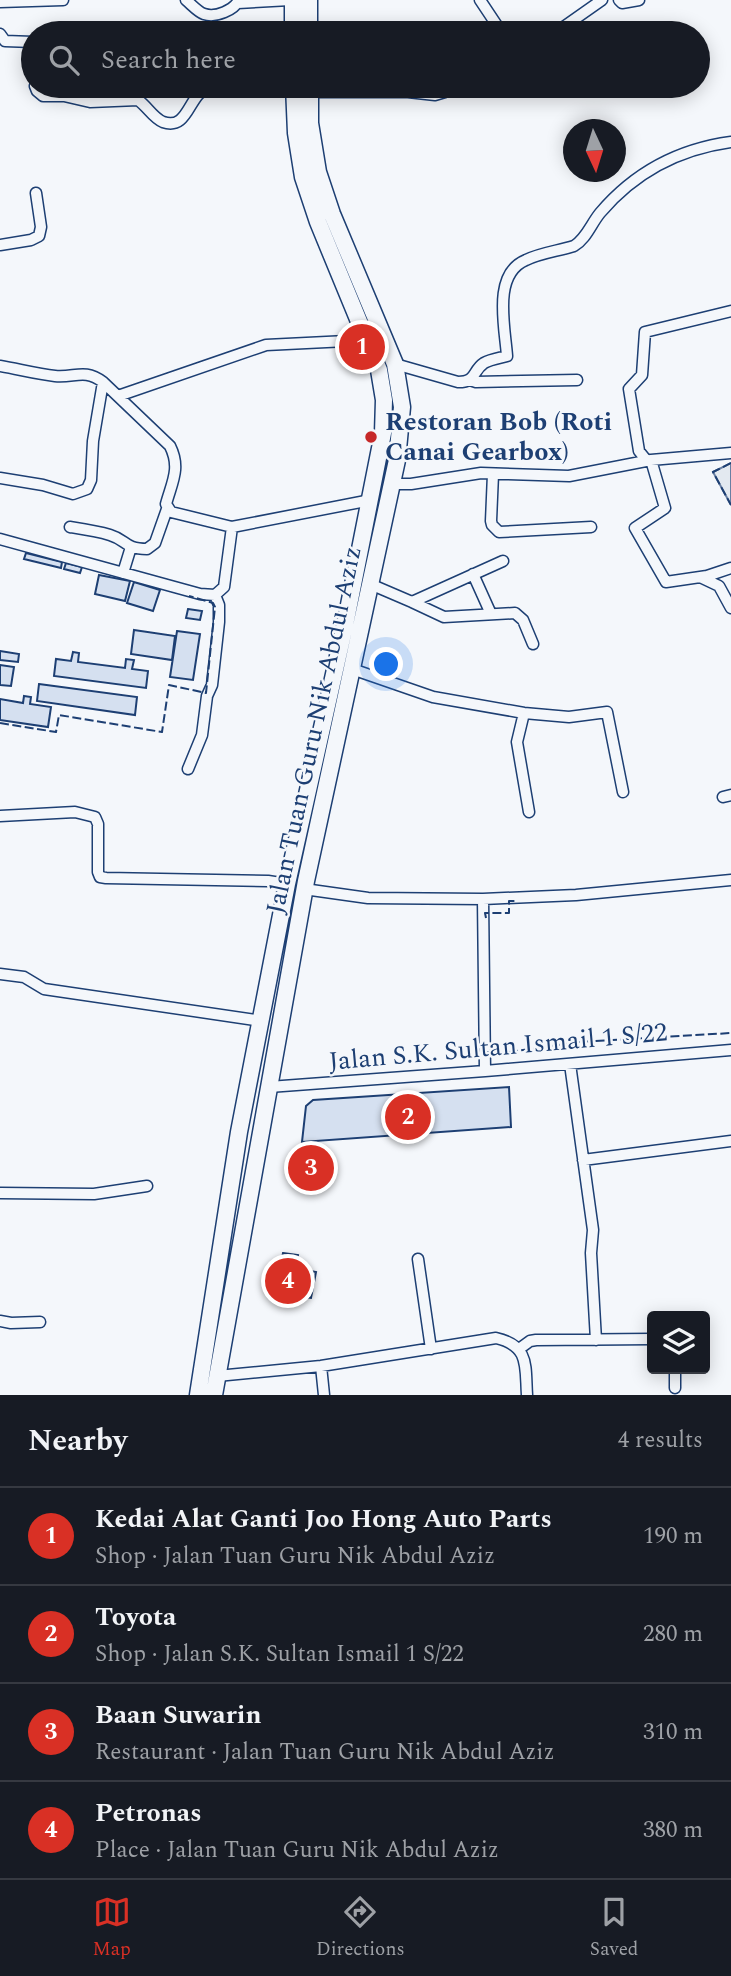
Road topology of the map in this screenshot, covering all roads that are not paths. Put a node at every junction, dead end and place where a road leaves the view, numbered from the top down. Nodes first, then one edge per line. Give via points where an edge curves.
1 (63, 0) edge
2 (186, 0) edge
3 (291, 0) edge
4 (309, 0) edge
5 (480, 0) edge
6 (602, 0) edge
7 (619, 0) edge
8 (639, 0) edge
9 (30, 1) edge
10 (0, 2) edge
11 (239, 2) edge
12 (292, 21) edge
13 (309, 21) edge
14 (494, 21) edge
15 (572, 21) edge
16 (0, 34) edge
17 (21, 42) edge
18 (75, 98) edge
19 (196, 98) edge
20 (295, 98) edge
21 (310, 98) edge
22 (731, 142) edge
23 (36, 192) dead end
24 (0, 245) edge
25 (731, 311) edge
26 (367, 340) junction
27 (395, 364) junction
28 (0, 366) edge
29 (470, 380) junction
30 (577, 380) dead end
31 (103, 382) junction
32 (118, 396) junction
33 (731, 453) edge
34 (649, 461) junction
35 (493, 474) junction
36 (0, 478) edge
37 (392, 484) junction
38 (371, 500) junction
39 (167, 509) junction
40 (70, 527) dead end
41 (232, 527) junction
42 (591, 527) dead end
43 (0, 539) edge
44 (131, 547) junction
45 (503, 561) dead end
46 (731, 568) edge
47 (123, 573) junction
48 (472, 575) junction
49 (700, 577) junction
50 (370, 584) junction
51 (215, 595) junction
52 (412, 602) junction
53 (731, 608) edge
54 (491, 614) junction
55 (533, 644) dead end
56 (352, 669) junction
57 (524, 713) junction
58 (314, 755) junction
59 (332, 757) junction
60 (188, 769) dead end
61 (623, 793) dead end
62 (529, 812) dead end
63 (0, 816) edge
64 (731, 880) edge
65 (287, 884) junction
66 (304, 890) junction
67 (483, 899) junction
68 (0, 974) edge
69 (262, 1021) junction
70 (731, 1050) edge
71 (570, 1064) junction
72 (485, 1071) junction
73 (269, 1087) junction
74 (241, 1121) junction
75 (263, 1121) junction
76 (731, 1141) edge
77 (583, 1160) junction
78 (147, 1186) dead end
79 (0, 1194) edge
80 (418, 1259) dead end
81 (0, 1321) edge
82 (40, 1322) dead end
83 (647, 1339) edge
84 (596, 1340) junction
85 (431, 1349) junction
86 (519, 1349) junction
87 (321, 1366) junction
88 (675, 1374) edge
89 (217, 1376) junction
90 (676, 1388) dead end
91 (198, 1395) edge
92 (214, 1395) edge
93 (324, 1395) edge
94 (527, 1395) edge

1 - 9 street
2 - 11 street via 207,15
3 - 11 street
3 - 12 main road
4 - 13 main road
5 - 14 street
6 - 15 street
7 - 8 street
9 - 10 street
16 - 17 street via 5,41
18 - 19 street via 102,103 138,100 157,118 171,123 184,117
20 - 26 main road, Jalan Tuan Guru Nik Abdul Aziz via 303,177
21 - 27 main road, Jalan Tuan Guru Nik Abdul Aziz via 318,172
22 - 29 street via 693,150 649,169 600,212 580,242 517,265 504,294 507,356 482,364
23 - 24 street via 39,236
25 - 34 street via 645,332 642,375 629,389 639,451
26 - 32 street via 266,345
26 - 38 main road, Jalan Tuan Guru Nik Abdul Aziz via 384,400
27 - 29 street via 458,382
27 - 37 main road, Jalan Tuan Guru Nik Abdul Aziz via 402,407
28 - 31 street via 59,376 86,373
29 - 30 street
31 - 32 street
31 - 36 street via 87,489 73,494
32 - 39 street via 176,457
33 - 34 street
34 - 35 street via 569,475
34 - 49 street via 665,508 635,528 666,582
35 - 37 street
35 - 42 street via 491,521 499,532
37 - 50 main road, Jalan Tuan Guru Nik Abdul Aziz
38 - 41 street
38 - 58 main road, Jalan Tuan Guru Nik Abdul Aziz
39 - 41 street
39 - 44 street via 154,545
40 - 44 street via 113,536
41 - 51 street via 224,587
43 - 47 street
44 - 47 street
45 - 48 street
46 - 49 street
47 - 51 street
48 - 52 street
48 - 54 street
49 - 53 street via 719,586
50 - 52 street
50 - 56 main road, Jalan Tuan Guru Nik Abdul Aziz
51 - 60 street via 219,621 212,685 206,696 202,735
52 - 54 street via 444,617
54 - 55 street via 518,615
56 - 57 street via 433,697
56 - 59 main road, Jalan Tuan Guru Nik Abdul Aziz
57 - 61 street via 569,717 607,712
57 - 62 street via 517,742
58 - 59 main road via 326,751
58 - 65 main road, Jalan Tuan Guru Nik Abdul Aziz
59 - 66 main road, Jalan Tuan Guru Nik Abdul Aziz
63 - 65 street via 75,812 95,817 100,877
64 - 67 street
65 - 69 main road, Jalan Tuan Guru Nik Abdul Aziz
66 - 67 street via 368,898
66 - 73 main road, Jalan Tuan Guru Nik Abdul Aziz
67 - 72 street
68 - 69 street via 24,977 44,989
69 - 74 main road, Jalan Tuan Guru Nik Abdul Aziz
70 - 71 street, Jalan S.K. Sultan Ismail 1 S/22
71 - 72 street, Jalan S.K. Sultan Ismail 1 S/22
71 - 77 street
72 - 73 street, Jalan S.K. Sultan Ismail 1 S/22
73 - 75 main road, Jalan Tuan Guru Nik Abdul Aziz
74 - 75 main road
74 - 91 main road, Jalan Tuan Guru Nik Abdul Aziz
75 - 89 main road, Jalan Tuan Guru Nik Abdul Aziz
76 - 77 street
77 - 84 street via 593,1230
78 - 79 street via 94,1194
80 - 85 street
81 - 82 street
83 - 84 street
84 - 86 street via 530,1341
85 - 86 street via 496,1338
85 - 87 street
86 - 94 street
87 - 89 street
87 - 93 street
88 - 90 street
89 - 92 main road, Jalan Tuan Guru Nik Abdul Aziz

